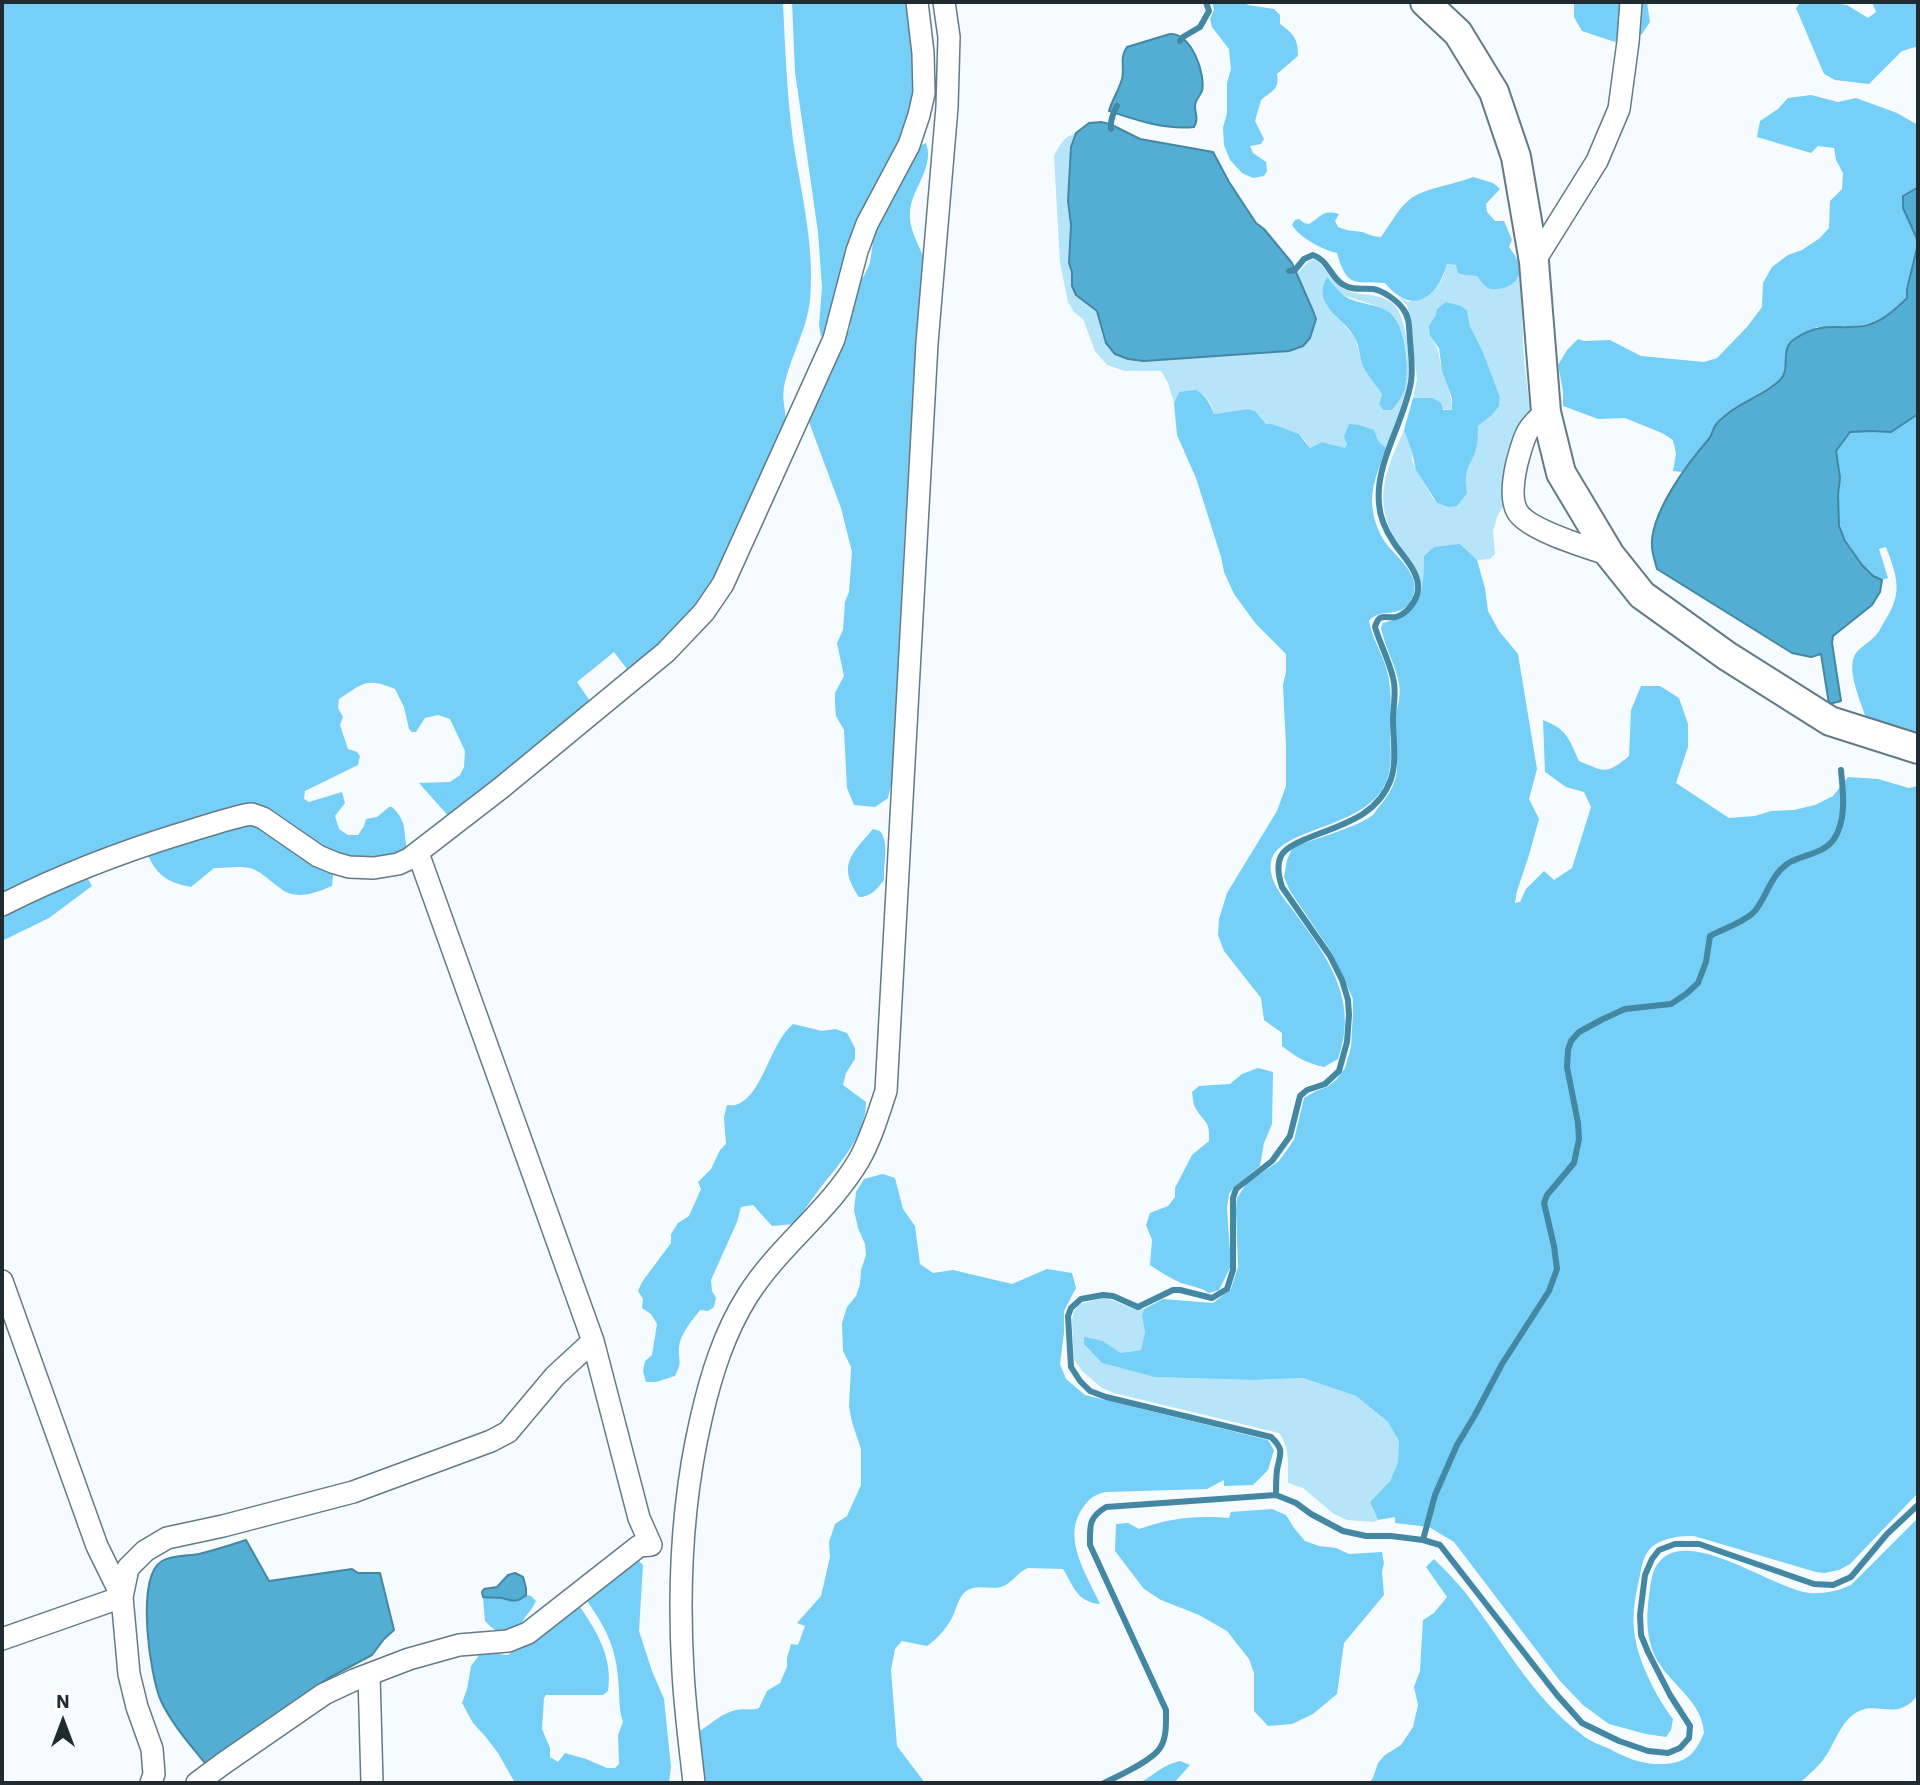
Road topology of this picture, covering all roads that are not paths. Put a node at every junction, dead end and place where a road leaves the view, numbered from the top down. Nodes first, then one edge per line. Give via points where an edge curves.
1 (917, 2) edge
2 (944, 2) edge
3 (1425, 2) edge
4 (1631, 2) edge
5 (1534, 262) junction
6 (1546, 412) junction
7 (1610, 555) junction
8 (1918, 749) edge
9 (418, 853) junction
10 (2, 905) edge
11 (2, 1281) edge
12 (593, 1341) junction
13 (122, 1597) junction
14 (2, 1639) edge
15 (369, 1675) junction
16 (151, 1783) edge
17 (197, 1783) edge
18 (372, 1783) edge
19 (694, 1783) edge

1 - 9 street via 924,93 909,145 867,224 834,339 723,584 666,652
2 - 19 street via 949,37 947,107 927,342 886,1091 859,1161 765,1269 746,1298 723,1342 708,1387 690,1472 682,1580 683,1671
3 - 5 main road via 1458,33 1494,92 1516,157
4 - 5 street via 1619,109 1597,161
5 - 6 main road
6 - 7 main road via 1561,473
6 - 7 street via 1528,430 1520,454 1515,473 1517,512 1560,538
7 - 8 main road via 1642,595 1761,678 1830,721
9 - 10 street via 385,867 349,867 318,856 252,814 102,861
9 - 12 street
11 - 13 street via 97,1546
12 - 13 street via 555,1376 508,1432 353,1492 167,1538 128,1568
12 - 15 street via 639,1518 651,1545 639,1546 528,1633 508,1641 459,1645
13 - 14 street
13 - 16 street via 129,1674 152,1749
15 - 17 street via 324,1694
15 - 18 street

